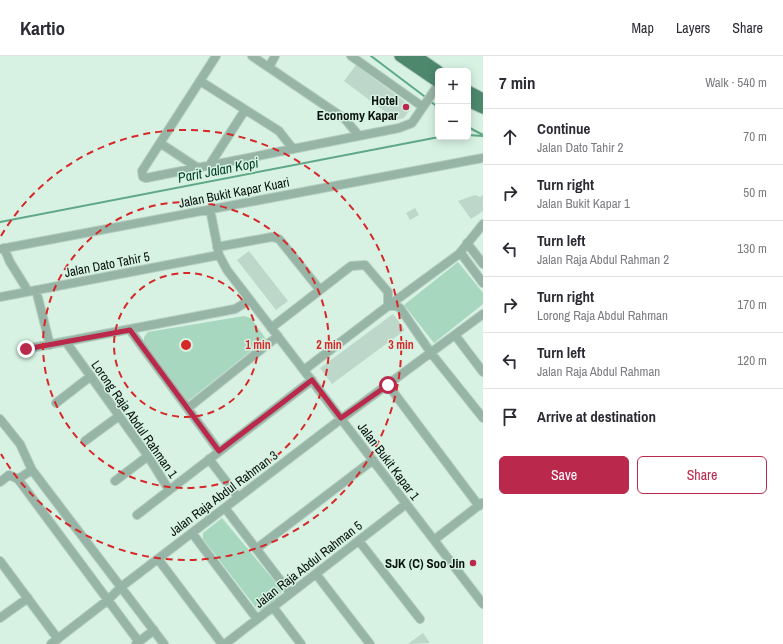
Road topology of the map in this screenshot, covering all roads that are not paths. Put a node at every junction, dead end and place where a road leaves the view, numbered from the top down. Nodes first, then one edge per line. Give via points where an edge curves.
1 (216, 56) edge
2 (252, 56) edge
3 (275, 56) edge
4 (351, 56) edge
5 (400, 56) edge
6 (416, 56) edge
7 (269, 66) junction
8 (435, 69) edge
9 (200, 81) junction
10 (435, 82) edge
11 (435, 89) edge
12 (471, 93) edge
13 (483, 99) edge
14 (471, 102) edge
15 (425, 105) junction
16 (483, 108) edge
17 (245, 110) junction
18 (359, 136) junction
19 (160, 143) junction
20 (293, 149) junction
21 (483, 158) edge
22 (472, 161) junction
23 (483, 163) edge
24 (209, 166) junction
25 (198, 168) junction
26 (210, 209) junction
27 (483, 224) edge
28 (467, 243) junction
29 (2, 248) edge
30 (218, 251) junction
31 (456, 256) junction
32 (483, 264) edge
33 (483, 283) edge
34 (320, 290) junction
35 (32, 291) junction
36 (0, 297) edge
37 (250, 300) junction
38 (388, 306) junction
39 (483, 314) edge
40 (271, 328) junction
41 (130, 330) junction
42 (455, 335) junction
43 (278, 336) junction
44 (66, 342) junction
45 (50, 345) junction
46 (26, 349) dead end
47 (431, 353) junction
48 (304, 370) junction
49 (483, 372) edge
50 (91, 376) junction
51 (312, 380) junction
52 (388, 385) junction
53 (56, 403) dead end
54 (188, 408) junction
55 (119, 416) junction
56 (341, 418) junction
57 (483, 418) edge
58 (0, 419) edge
59 (85, 441) dead end
60 (219, 451) junction
61 (148, 456) junction
62 (209, 459) junction
63 (373, 460) junction
64 (32, 470) junction
65 (18, 479) junction
66 (115, 481) dead end
67 (0, 482) edge
68 (169, 490) junction
69 (238, 497) junction
70 (406, 504) junction
71 (481, 504) edge
72 (225, 508) junction
73 (136, 515) dead end
74 (192, 533) junction
75 (434, 540) junction
76 (359, 541) junction
77 (256, 549) junction
78 (158, 559) junction
79 (0, 561) edge
80 (7, 570) junction
81 (316, 574) junction
82 (0, 576) edge
83 (120, 587) junction
84 (290, 593) junction
85 (480, 593) edge
86 (28, 598) junction
87 (108, 600) junction
88 (483, 604) edge
89 (273, 607) junction
90 (0, 618) edge
91 (257, 619) junction
92 (420, 619) dead end
93 (154, 630) junction
94 (54, 641) edge
95 (138, 643) edge
96 (228, 643) edge
97 (164, 644) edge
98 (301, 644) edge
99 (370, 644) edge

1 - 9 street
2 - 7 street
3 - 7 street
4 - 15 street
5 - 10 main road
6 - 8 main road
7 - 18 street via 345,119
9 - 17 street
9 - 19 street
11 - 15 street
12 - 13 main road
14 - 16 main road
15 - 18 street via 409,125
17 - 20 street via 279,131
17 - 24 street
18 - 20 street
19 - 25 street
19 - 25 street via 142,171 143,177
20 - 24 street
21 - 22 street, Jalan Bukit Kapar Kuari
22 - 23 street, Jalan Bukit Kapar Kuari
22 - 26 street, Jalan Bukit Kapar Kuari
24 - 25 street
26 - 29 street, Jalan Bukit Kapar Kuari
26 - 30 street, Jalan Bukit Kapar 1
27 - 28 street
28 - 31 street
28 - 32 street
29 - 35 street
30 - 34 street, Jalan Dato Tahir 5 via 272,237 279,239
30 - 35 street, Jalan Dato Tahir 5
30 - 37 street, Jalan Bukit Kapar 1 via 227,270
31 - 33 street via 463,256
31 - 38 street
34 - 38 street via 351,266 365,265 388,292
34 - 40 street
35 - 36 street, Jalan Dato Tahir 5
35 - 45 street
37 - 40 street, Jalan Bukit Kapar 1
37 - 41 street via 235,309
38 - 47 street via 400,308
38 - 48 street
39 - 42 street, Jalan Raja Abdul Rahman 3
40 - 43 street, Jalan Bukit Kapar 1
41 - 44 street
41 - 54 street
42 - 47 street, Jalan Raja Abdul Rahman 3
42 - 49 street
43 - 48 street, Jalan Bukit Kapar 1
43 - 54 street
44 - 45 street
44 - 50 street, Lorong Raja Abdul Rahman 1
45 - 46 street
47 - 52 street, Jalan Raja Abdul Rahman 3
47 - 57 street
48 - 51 street, Jalan Bukit Kapar 1
50 - 53 street
50 - 55 street, Lorong Raja Abdul Rahman 1
51 - 56 street, Jalan Bukit Kapar 1
51 - 60 street
52 - 56 street, Jalan Raja Abdul Rahman 3
52 - 71 street
54 - 60 street
55 - 59 street
55 - 61 street, Lorong Raja Abdul Rahman 1
56 - 63 street, Jalan Bukit Kapar 1
56 - 69 street, Jalan Raja Abdul Rahman 3
58 - 64 street via 20,444
60 - 62 street
61 - 66 street
61 - 68 street, Lorong Raja Abdul Rahman 1
62 - 68 street
62 - 69 street
63 - 70 street, Jalan Bukit Kapar 1
63 - 77 street
64 - 65 street
64 - 83 street
65 - 67 street via 9,475
65 - 87 street
68 - 73 street
69 - 72 street, Jalan Raja Abdul Rahman 3
70 - 75 street, Jalan Bukit Kapar 1
70 - 76 street, Jalan Raja Abdul Rahman 5
71 - 75 street
72 - 74 street, Jalan Raja Abdul Rahman 3
72 - 77 street
74 - 78 street, Jalan Raja Abdul Rahman 3
74 - 91 street
75 - 85 street, Jalan Bukit Kapar 1
76 - 81 street, Jalan Raja Abdul Rahman 5
76 - 92 street
77 - 84 street
78 - 83 street, Jalan Raja Abdul Rahman 3
78 - 96 street
79 - 80 street
80 - 82 street
80 - 86 street
81 - 84 street, Jalan Raja Abdul Rahman 5
81 - 99 street
83 - 87 street, Jalan Raja Abdul Rahman 3
83 - 93 street
84 - 89 street, Jalan Raja Abdul Rahman 5
85 - 88 street, Jalan Bukit Kapar 1
86 - 90 street
86 - 94 street
87 - 94 street, Jalan Raja Abdul Rahman 3
87 - 95 street
89 - 91 street, Jalan Raja Abdul Rahman 5
89 - 98 street
91 - 96 street, Jalan Raja Abdul Rahman 5
93 - 95 street
93 - 97 street

